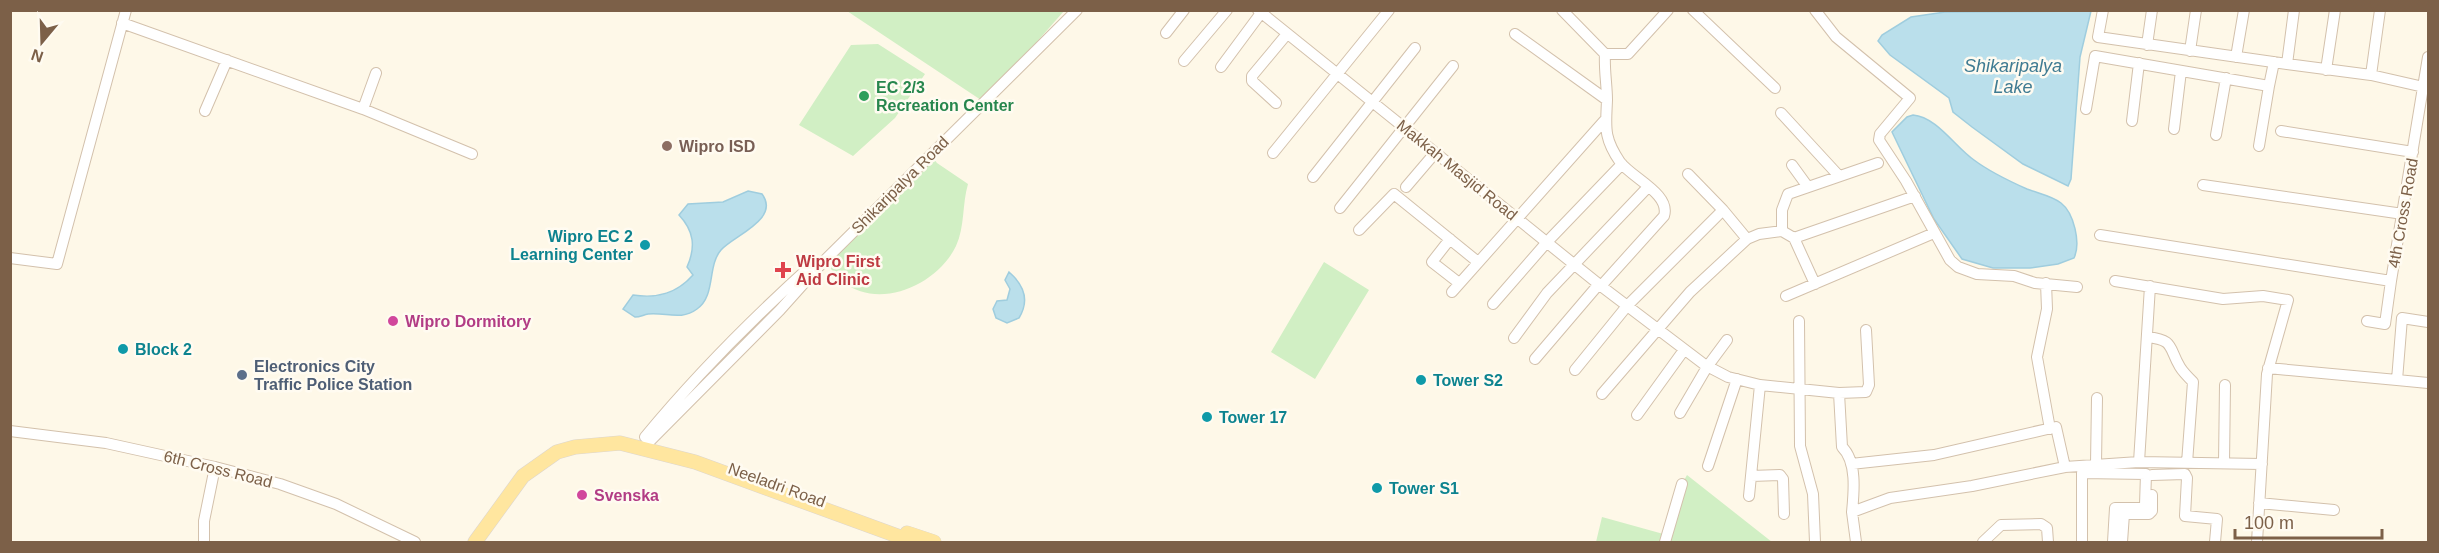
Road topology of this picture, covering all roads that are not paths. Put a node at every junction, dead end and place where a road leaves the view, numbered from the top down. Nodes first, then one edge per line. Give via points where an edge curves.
1 (126, 10) edge
2 (1077, 10) edge
3 (1184, 10) edge
4 (1227, 10) edge
5 (1389, 10) edge
6 (1562, 10) edge
7 (1668, 10) edge
8 (1693, 10) edge
9 (1815, 10) edge
10 (2103, 10) edge
11 (2152, 10) edge
12 (2196, 10) edge
13 (2244, 10) edge
14 (2294, 10) edge
15 (2335, 10) edge
16 (2380, 10) edge
17 (1259, 12) edge
18 (122, 23) junction
19 (1166, 33) dead end
20 (1287, 34) junction
21 (1515, 34) dead end
22 (2098, 37) junction
23 (2147, 45) junction
24 (1415, 48) dead end
25 (2190, 51) junction
26 (1605, 54) junction
27 (2095, 56) junction
28 (2236, 57) junction
29 (2428, 57) edge
30 (227, 60) junction
31 (1184, 61) dead end
32 (2274, 62) junction
33 (2139, 63) junction
34 (2287, 64) junction
35 (1454, 66) dead end
36 (1221, 67) dead end
37 (2326, 70) junction
38 (2181, 71) junction
39 (376, 73) dead end
40 (1336, 73) junction
41 (2371, 75) junction
42 (2226, 78) junction
43 (2269, 86) junction
44 (2426, 87) edge
45 (1775, 88) dead end
46 (1607, 100) junction
47 (1276, 103) dead end
48 (1373, 103) junction
49 (363, 109) junction
50 (2086, 109) dead end
51 (205, 111) dead end
52 (1780, 113) dead end
53 (1604, 121) junction
54 (2132, 121) dead end
55 (1403, 127) junction
56 (2174, 129) dead end
57 (2281, 130) dead end
58 (2216, 135) dead end
59 (2259, 146) dead end
60 (2413, 152) junction
61 (1273, 153) dead end
62 (1435, 153) junction
63 (472, 154) dead end
64 (1878, 163) dead end
65 (1622, 164) junction
66 (1792, 165) dead end
67 (1688, 174) dead end
68 (1839, 176) junction
69 (1313, 177) dead end
70 (2203, 185) dead end
71 (1406, 187) dead end
72 (1648, 187) junction
73 (1808, 187) junction
74 (1915, 195) junction
75 (1340, 208) dead end
76 (1723, 210) junction
77 (2403, 214) junction
78 (1516, 217) junction
79 (1359, 230) dead end
80 (1782, 231) junction
81 (1934, 233) junction
82 (2100, 235) dead end
83 (1794, 238) junction
84 (1450, 239) junction
85 (1747, 239) junction
86 (1547, 242) junction
87 (10, 258) edge
88 (1478, 262) junction
89 (1574, 264) junction
90 (2115, 281) dead end
91 (2391, 281) junction
92 (2046, 283) junction
93 (1815, 284) junction
94 (1600, 285) junction
95 (2150, 286) junction
96 (2077, 287) dead end
97 (1786, 296) dead end
98 (1493, 304) dead end
99 (1627, 306) junction
100 (1799, 321) dead end
101 (2367, 321) dead end
102 (2428, 322) edge
103 (1657, 330) junction
104 (1866, 330) dead end
105 (2147, 337) junction
106 (1514, 338) dead end
107 (1726, 340) dead end
108 (1684, 350) junction
109 (1535, 359) dead end
110 (1707, 367) junction
111 (2268, 368) junction
112 (1575, 370) dead end
113 (1737, 379) junction
114 (2397, 380) junction
115 (2428, 383) edge
116 (1760, 385) junction
117 (2225, 385) dead end
118 (1801, 389) junction
119 (1839, 393) junction
120 (1602, 394) dead end
121 (2097, 398) dead end
122 (1680, 413) dead end
123 (1636, 415) dead end
124 (2049, 429) junction
125 (10, 431) edge
126 (644, 444) junction
127 (2139, 462) junction
128 (2152, 462) junction
129 (2187, 463) junction
130 (2224, 463) junction
131 (1851, 464) junction
132 (2262, 464) junction
133 (2078, 465) junction
134 (1708, 466) dead end
135 (2065, 466) junction
136 (215, 467) junction
137 (2093, 467) junction
138 (2151, 475) junction
139 (1751, 476) junction
140 (1682, 484) dead end
141 (1749, 496) dead end
142 (2259, 503) junction
143 (2334, 510) dead end
144 (1852, 512) junction
145 (1784, 514) dead end
146 (204, 543) edge
147 (415, 543) edge
148 (475, 543) edge
149 (914, 543) edge
150 (934, 543) edge
151 (1665, 543) edge
152 (1815, 543) edge
153 (1856, 543) edge
154 (1983, 543) edge
155 (2048, 543) edge
156 (2081, 543) edge
157 (2113, 543) edge
158 (2122, 543) edge
159 (2215, 543) edge
160 (2257, 543) edge

1 - 18 street
2 - 126 street, Shikaripalya Road
3 - 19 street
4 - 31 street
5 - 40 street
6 - 26 street
7 - 26 street via 1628,54
8 - 45 street
9 - 74 street via 1836,37 1910,98 1879,140
10 - 22 street
11 - 23 street
12 - 25 street
13 - 28 street
14 - 34 street
15 - 37 street
16 - 41 street
17 - 20 street, Makkah Masjid Road
17 - 36 street
18 - 30 street
18 - 87 street via 57,264
20 - 40 street, Makkah Masjid Road
20 - 47 street via 1252,76 1252,81
21 - 46 street
22 - 23 street
22 - 27 street
23 - 25 street
24 - 48 street
25 - 28 street
26 - 46 street
27 - 33 street
27 - 50 street
28 - 32 street
29 - 44 street, 4th Cross Road
30 - 49 street
30 - 51 street
32 - 34 street
32 - 43 street
33 - 38 street
33 - 54 street
34 - 37 street
35 - 55 street
37 - 41 street
38 - 42 street
38 - 56 street
39 - 49 street
40 - 48 street, Makkah Masjid Road
40 - 61 street
41 - 44 street
42 - 43 street
42 - 58 street
43 - 59 street
44 - 60 street, 4th Cross Road
46 - 53 street
48 - 55 street, Makkah Masjid Road
48 - 69 street
49 - 63 street
52 - 68 street
53 - 65 street
53 - 78 street
55 - 62 street, Makkah Masjid Road
55 - 75 street
57 - 60 street
60 - 77 street, 4th Cross Road
62 - 71 street
62 - 78 street, Makkah Masjid Road
64 - 68 street
65 - 72 street
65 - 86 street
66 - 73 street
67 - 76 street
68 - 73 street
70 - 77 street
72 - 89 street
72 - 94 street via 1665,204 1664,216
73 - 80 street via 1784,199
74 - 81 street
74 - 83 street
76 - 85 street
76 - 99 street
77 - 91 street, 4th Cross Road
78 - 86 street, Makkah Masjid Road
78 - 88 street
79 - 84 street via 1394,194
80 - 83 street
80 - 85 street
81 - 92 street via 1950,260 1966,270
81 - 93 street
82 - 91 street, 4th Cross Road
83 - 93 street
84 - 88 street
84 - 88 street via 1432,262 1456,288
85 - 103 street via 1690,292
86 - 89 street, Makkah Masjid Road
86 - 98 street
89 - 94 street, Makkah Masjid Road
89 - 106 street
90 - 95 street
91 - 101 street via 2385,324
92 - 96 street
92 - 124 street via 2047,309 2037,357
93 - 97 street
94 - 99 street, Makkah Masjid Road
94 - 109 street
95 - 105 street
95 - 111 street via 2223,298 2263,296 2288,300
99 - 103 street, Makkah Masjid Road
99 - 112 street
100 - 118 street
102 - 114 street via 2402,318
103 - 108 street, Makkah Masjid Road
103 - 120 street
104 - 119 street, Makkah Masjid Road via 1866,392
105 - 127 street
105 - 129 street via 2170,343 2180,368 2193,382
107 - 110 street
108 - 110 street, Makkah Masjid Road
108 - 123 street
110 - 113 street, Makkah Masjid Road
110 - 122 street
111 - 114 street
111 - 132 street
113 - 116 street, Makkah Masjid Road
113 - 134 street
114 - 115 street
116 - 118 street, Makkah Masjid Road
116 - 139 street
117 - 130 street
118 - 119 street, Makkah Masjid Road
118 - 152 street via 1800,447 1813,494
119 - 131 street via 1842,447
121 - 137 street
124 - 131 street via 1934,455
124 - 135 street via 2056,427
125 - 136 street, 6th Cross Road via 106,443
126 - 148 main road via 575,447 557,452 523,476
126 - 149 main road, Neeladri Road
126 - 150 main road, Neeladri Road
127 - 128 street
127 - 137 street
128 - 129 street
128 - 138 street
129 - 130 street
130 - 132 street
131 - 144 street
132 - 142 street
133 - 135 street
133 - 137 street
133 - 156 street
135 - 144 street via 1890,498
136 - 146 street via 204,521
136 - 147 street, 6th Cross Road via 336,504
137 - 156 street via 2082,473
137 - 157 street via 2146,474 2145,505 2115,508
138 - 158 street via 2152,511 2124,514
138 - 159 street via 2185,474 2185,516 2217,519
139 - 141 street
139 - 145 street via 1780,475
140 - 151 street
142 - 143 street
142 - 160 street
144 - 153 street
154 - 155 street via 2001,525 2042,524 2047,528

